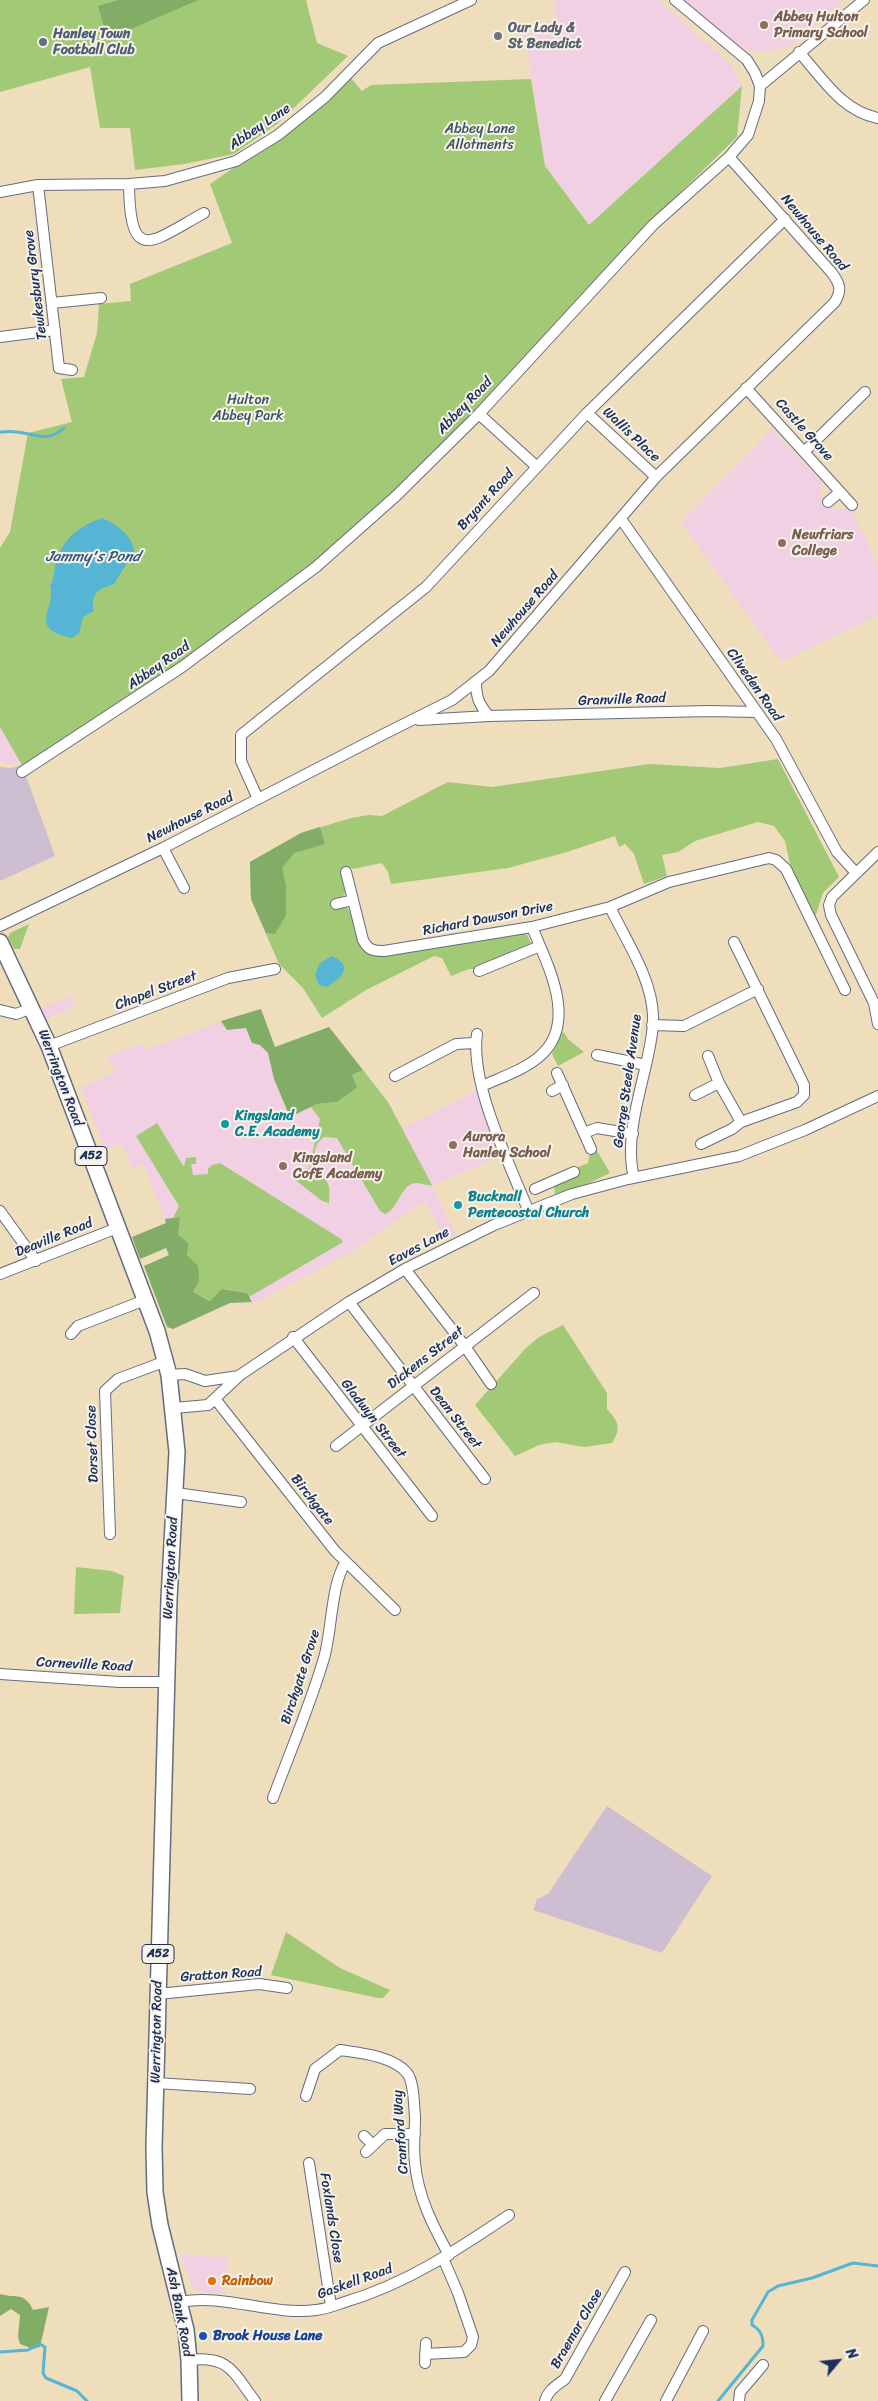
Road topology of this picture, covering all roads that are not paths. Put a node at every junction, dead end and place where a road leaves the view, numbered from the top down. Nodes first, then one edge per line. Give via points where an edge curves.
1 (471, 0) edge
2 (675, 0) edge
3 (864, 0) edge
4 (799, 52) junction
5 (760, 86) junction
6 (878, 118) edge
7 (728, 157) junction
8 (130, 184) junction
9 (38, 185) junction
10 (0, 192) edge
11 (204, 213) dead end
12 (786, 219) junction
13 (101, 298) dead end
14 (52, 304) junction
15 (55, 330) junction
16 (0, 337) edge
17 (72, 370) dead end
18 (746, 388) junction
19 (865, 392) dead end
20 (587, 413) junction
21 (479, 414) junction
22 (804, 451) junction
23 (536, 466) junction
24 (656, 477) junction
25 (840, 492) junction
26 (828, 502) dead end
27 (852, 506) dead end
28 (621, 519) junction
29 (476, 682) junction
30 (756, 712) junction
31 (488, 716) junction
32 (415, 720) junction
33 (22, 772) dead end
34 (258, 799) junction
35 (164, 848) junction
36 (878, 852) edge
37 (346, 872) dead end
38 (856, 872) junction
39 (184, 888) dead end
40 (353, 900) junction
41 (336, 904) dead end
42 (610, 907) junction
43 (0, 926) edge
44 (532, 927) junction
45 (0, 942) edge
46 (734, 942) dead end
47 (540, 946) junction
48 (275, 969) dead end
49 (479, 971) dead end
50 (758, 989) junction
51 (845, 990) dead end
52 (32, 1008) junction
53 (0, 1010) edge
54 (878, 1024) edge
55 (652, 1025) junction
56 (49, 1046) junction
57 (598, 1055) dead end
58 (708, 1056) dead end
59 (646, 1064) junction
60 (557, 1073) dead end
61 (395, 1076) dead end
62 (719, 1083) junction
63 (563, 1085) junction
64 (482, 1086) junction
65 (552, 1091) dead end
66 (695, 1095) dead end
67 (878, 1096) edge
68 (742, 1122) junction
69 (584, 1133) junction
70 (633, 1134) junction
71 (701, 1144) dead end
72 (591, 1149) dead end
73 (574, 1172) dead end
74 (631, 1178) junction
75 (546, 1185) junction
76 (535, 1189) dead end
77 (552, 1201) junction
78 (528, 1210) junction
79 (0, 1211) edge
80 (117, 1228) junction
81 (36, 1261) junction
82 (405, 1269) junction
83 (0, 1274) edge
84 (534, 1294) dead end
85 (145, 1300) junction
86 (349, 1302) junction
87 (71, 1334) dead end
88 (294, 1338) junction
89 (464, 1345) junction
90 (168, 1368) junction
91 (240, 1375) junction
92 (491, 1384) dead end
93 (413, 1386) junction
94 (216, 1400) junction
95 (174, 1408) junction
96 (362, 1426) junction
97 (336, 1446) dead end
98 (485, 1479) dead end
99 (176, 1494) junction
100 (241, 1502) dead end
101 (432, 1516) dead end
102 (110, 1534) dead end
103 (346, 1562) junction
104 (396, 1610) dead end
105 (0, 1674) edge
106 (167, 1682) junction
107 (273, 1798) dead end
108 (287, 1988) dead end
109 (158, 1994) junction
110 (156, 2083) junction
111 (250, 2089) dead end
112 (306, 2096) dead end
113 (415, 2134) junction
114 (364, 2136) dead end
115 (309, 2163) dead end
116 (509, 2215) dead end
117 (160, 2225) joint
118 (446, 2257) junction
119 (625, 2272) dead end
120 (180, 2302) junction
121 (331, 2306) junction
122 (651, 2320) dead end
123 (703, 2331) dead end
124 (426, 2343) dead end
125 (189, 2360) junction
126 (763, 2365) dead end
127 (546, 2398) edge
128 (190, 2401) edge
129 (255, 2401) edge
130 (605, 2401) edge
131 (666, 2401) edge
132 (739, 2401) edge

1 - 8 street, Abbey Lane via 378,43 325,97 278,135 236,161 180,178
2 - 5 street via 747,60
3 - 4 street
4 - 5 street
4 - 6 street via 847,107
5 - 7 street, Abbey Road via 759,101 748,135
7 - 12 street, Newhouse Road
7 - 21 street, Abbey Road via 653,225
8 - 9 street, Abbey Lane
8 - 11 street via 133,228 144,240 155,240
9 - 10 street, Abbey Lane
9 - 14 street, Tewkesbury Grove
12 - 18 street, Newhouse Road via 832,273 840,286 839,294 835,302
12 - 20 street, Bryant Road
13 - 14 street
14 - 15 street, Tewkesbury Grove
15 - 16 street
15 - 17 street, Tewkesbury Grove via 59,368
18 - 22 street, Castle Grove
18 - 24 street, Newhouse Road
19 - 22 street
20 - 23 street, Bryant Road
20 - 24 street, Wallis Place
21 - 23 street
21 - 33 street, Abbey Road via 396,496 316,567 182,667
22 - 25 street, Castle Grove
23 - 34 street, Bryant Road via 426,586 241,735 241,761
24 - 28 street, Newhouse Road
25 - 26 street
25 - 27 street, Castle Grove
28 - 29 street, Newhouse Road
28 - 30 street, Cliveden Road
29 - 31 street via 476,696
29 - 32 street, Newhouse Road via 452,700
30 - 31 street, Granville Road
30 - 38 street, Cliveden Road via 776,739 837,852
31 - 32 street, Granville Road
32 - 34 street, Newhouse Road
34 - 35 street, Newhouse Road
35 - 39 street
35 - 43 street, Newhouse Road
36 - 38 street
37 - 40 street, Richard Dawson Drive
38 - 54 street via 832,897 829,905 874,1003
40 - 41 street
40 - 44 street, Richard Dawson Drive via 363,940 372,951
42 - 44 street, Richard Dawson Drive
42 - 51 street, Richard Dawson Drive via 669,882 769,858 776,860 786,869
42 - 55 street, George Steele Avenue via 647,986 654,1017
44 - 47 street
45 - 52 highway, Werrington Road / A52
46 - 50 street
47 - 49 street
47 - 64 street via 558,998 556,1033 541,1056
48 - 56 street, Chapel Street via 228,978
50 - 55 street via 684,1026
50 - 68 street via 804,1085 804,1095 797,1102
52 - 53 street via 16,1014
52 - 56 highway, Werrington Road / A52
55 - 59 street, George Steele Avenue
56 - 80 highway, Werrington Road / A52
57 - 59 street
58 - 62 street
59 - 70 street, George Steele Avenue
60 - 63 street
61 - 64 street via 456,1044 476,1038
62 - 66 street
62 - 68 street
63 - 65 street
63 - 69 street
64 - 78 street
67 - 74 street, Eaves Lane via 739,1156
68 - 71 street
69 - 70 street via 597,1128
69 - 72 street
70 - 74 street, George Steele Avenue
73 - 75 street
74 - 77 street, Eaves Lane
75 - 76 street
75 - 77 street
77 - 78 street, Eaves Lane
78 - 82 street, Eaves Lane
79 - 81 street
80 - 81 street, Deaville Road
80 - 85 highway, Werrington Road / A52
81 - 83 street, Deaville Road
82 - 86 street, Eaves Lane
82 - 89 street
84 - 89 street, Dickens Street
85 - 87 street via 78,1326
85 - 90 highway, Werrington Road / A52
86 - 88 street, Eaves Lane
86 - 93 street, Dean Street
88 - 91 street, Eaves Lane
88 - 96 street, Gladwyn Street
89 - 92 street
89 - 93 street, Dickens Street
90 - 91 street, Eaves Lane via 205,1381
90 - 95 highway, Werrington Road / A52
90 - 102 street, Dorset Close via 118,1379 105,1391
91 - 94 street, Eaves Lane
93 - 96 street, Dickens Street
93 - 98 street, Dean Street
94 - 95 street, Eaves Lane via 198,1407
94 - 103 street, Birchgate
95 - 99 highway, Werrington Road / A52
96 - 97 street, Dickens Street
96 - 101 street, Gladwyn Street
99 - 100 street
99 - 106 highway, Werrington Road / A52 via 171,1544
103 - 104 street, Birchgate
103 - 107 street, Birchgate Grove via 338,1576 324,1659
105 - 106 street, Corneville Road via 111,1682
106 - 109 highway, Werrington Road / A52
108 - 109 street, Gratton Road via 259,1984
109 - 110 highway, Werrington Road / A52
110 - 111 street
110 - 117 highway, Werrington Road / A52 via 154,2147
112 - 113 street, Cranford Way via 315,2069 340,2050 398,2064 409,2074 414,2098
113 - 114 street via 385,2134 369,2148
113 - 118 street, Cranford Way via 414,2162 422,2200
115 - 121 street, Foxlands Close
116 - 118 street, Gaskell Road via 493,2220
117 - 120 highway, Ash Bank Road / A52
118 - 121 street, Gaskell Road via 362,2297
118 - 124 street, Cranford Way via 473,2337 464,2352 425,2359
119 - 127 street, Braemar Close via 565,2380
120 - 121 street, Gaskell Road via 197,2298 292,2310
120 - 125 highway, Ash Bank Road / A52
122 - 130 street
123 - 131 street
125 - 128 highway, Ash Bank Road / A52
125 - 129 street via 212,2359 225,2364
126 - 132 street via 740,2392

